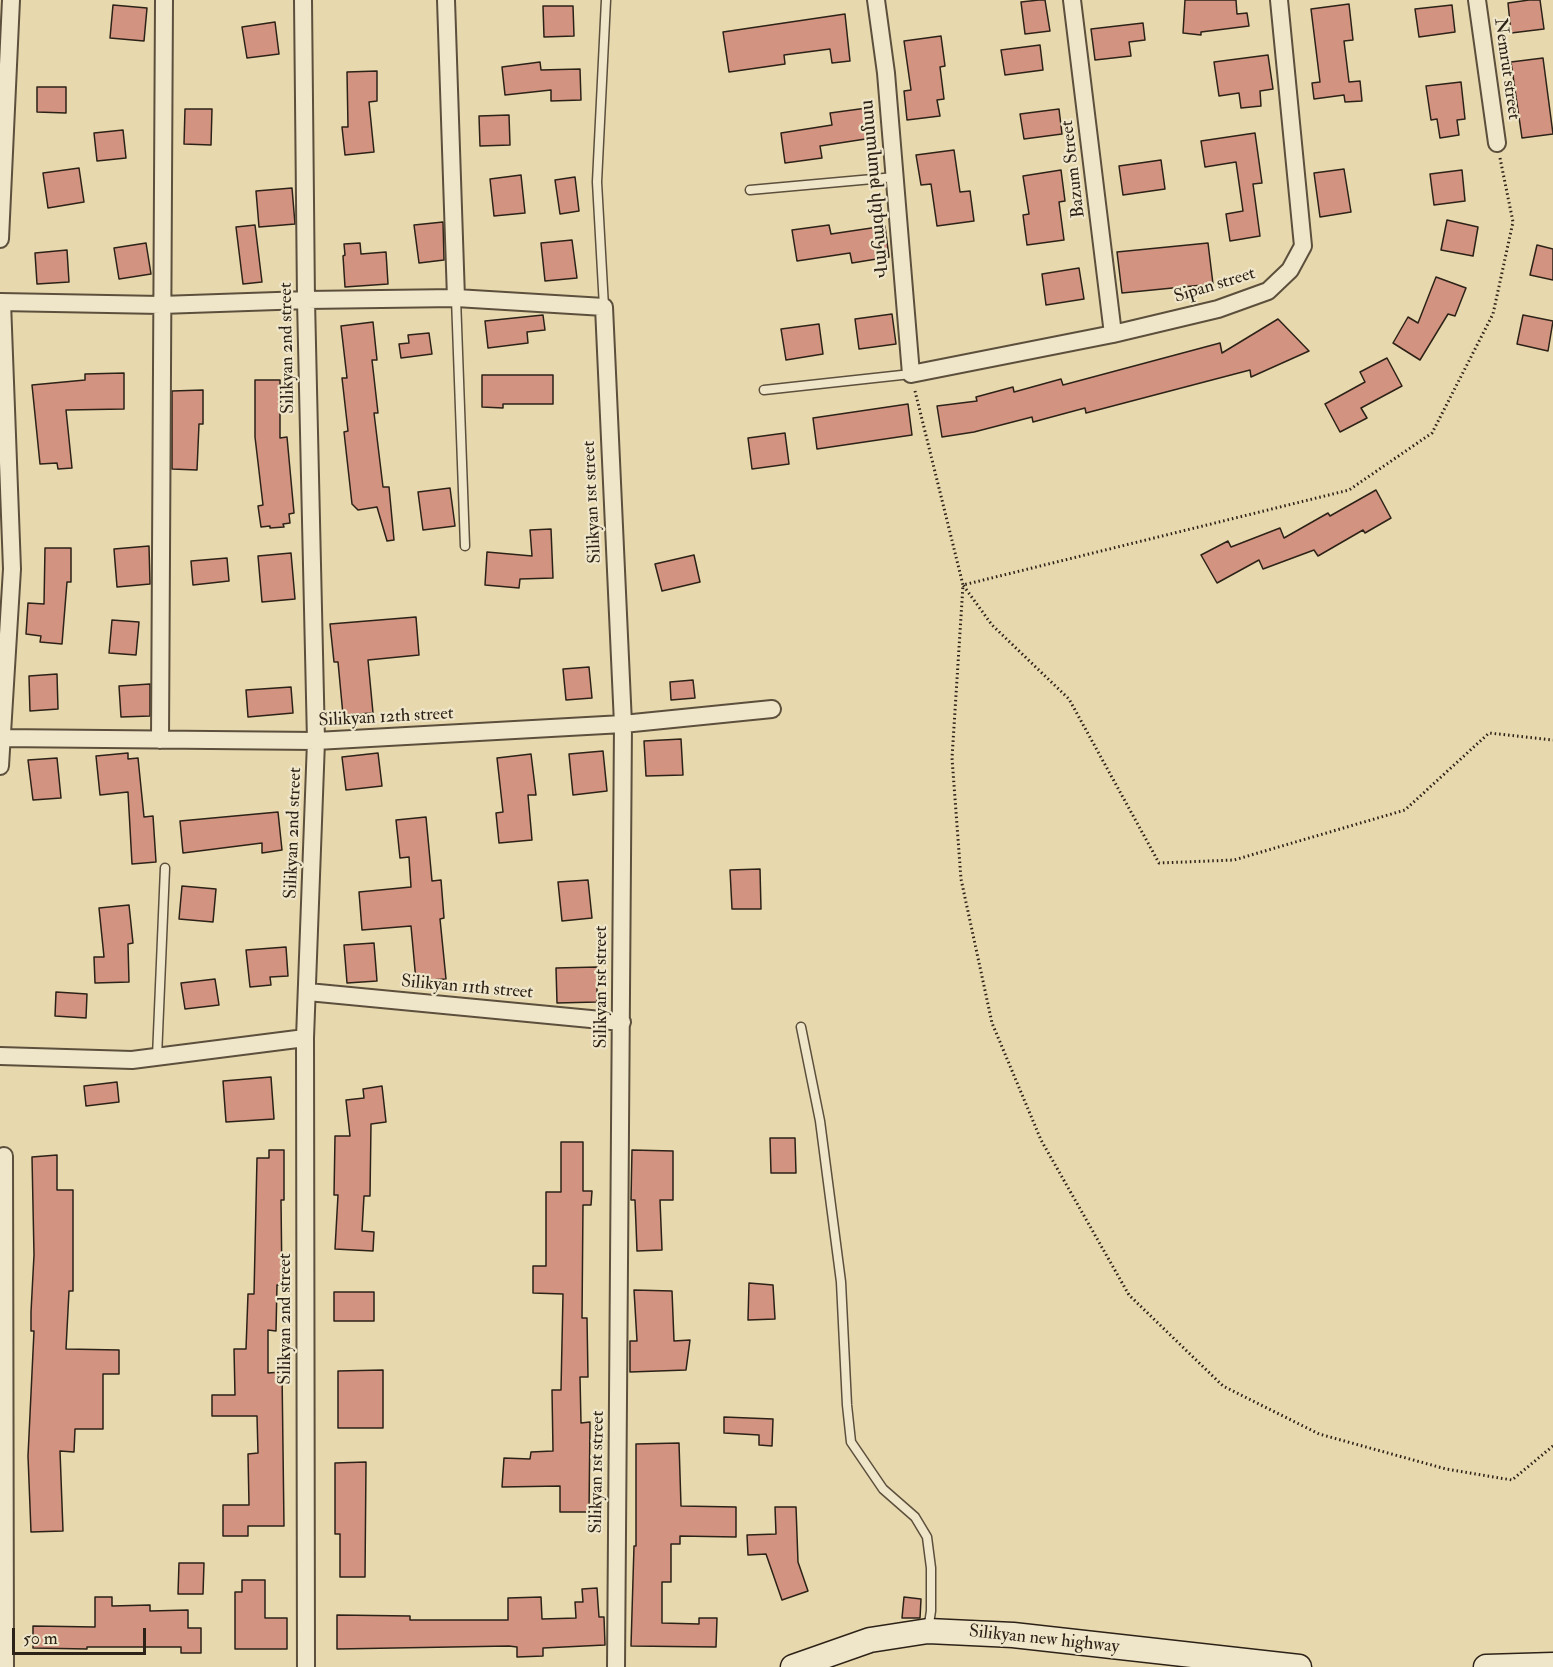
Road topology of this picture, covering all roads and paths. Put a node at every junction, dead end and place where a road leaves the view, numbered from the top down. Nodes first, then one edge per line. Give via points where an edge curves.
1 (11, 0) edge
2 (164, 0) edge
3 (303, 0) edge
4 (446, 0) edge
5 (606, 0) edge
6 (876, 0) edge
7 (1072, 0) edge
8 (1279, 0) edge
9 (1477, 0) edge
10 (1497, 143) joint
11 (895, 177) junction
12 (750, 190) dead end
13 (0, 239) edge
14 (456, 298) junction
15 (306, 300) junction
16 (1, 302) edge
17 (161, 305) junction
18 (604, 307) junction
19 (1113, 334) junction
20 (911, 374) junction
21 (764, 390) dead end
22 (465, 546) dead end
23 (963, 585) junction
24 (772, 709) dead end
25 (623, 724) junction
26 (1, 738) edge
27 (160, 740) junction
28 (1553, 740) edge
29 (316, 741) junction
30 (0, 766) edge
31 (165, 868) dead end
32 (308, 992) junction
33 (622, 1022) junction
34 (801, 1027) dead end
35 (305, 1038) junction
36 (0, 1056) edge
37 (157, 1057) junction
38 (4, 1156) dead end
39 (2, 1383) edge
40 (1553, 1446) edge
41 (928, 1631) junction
42 (1553, 1665) edge
43 (4, 1667) edge
44 (306, 1667) edge
45 (616, 1667) edge
46 (793, 1667) edge
47 (1299, 1667) edge
48 (1486, 1667) edge

1 - 13 street
2 - 17 street
3 - 15 street, Silikyan 2nd street
4 - 14 street
5 - 18 lane via 597,182
6 - 11 street, Վահագնի թաղամաս
7 - 19 street, Bazum Street
8 - 19 street, Sipan street via 1303,246 1290,270 1268,291 1218,309
9 - 10 street, Nemrut street
10 - 23 path via 1513,222 1496,302 1432,433 1349,490
11 - 12 lane
11 - 20 street, Վահագնի թաղամաս
14 - 15 street
14 - 18 street
14 - 22 lane
15 - 17 street
15 - 29 street, Silikyan 2nd street
16 - 17 street
16 - 26 street via 12,568
17 - 27 street
18 - 25 street, Silikyan 1st street
19 - 20 street, Sipan street
20 - 21 lane
20 - 23 path
23 - 28 path via 992,625 1069,699 1159,863 1233,860 1405,810 1489,733
23 - 40 path via 952,758 961,879 992,1023 1041,1140 1129,1295 1223,1386 1319,1434 1446,1469 1512,1480
24 - 25 street, Silikyan 12th street
25 - 29 street, Silikyan 12th street
25 - 33 street, Silikyan 1st street
26 - 27 street, Silikyan 12th street
26 - 30 street
27 - 29 street, Silikyan 12th street
29 - 32 street, Silikyan 2nd street
31 - 37 lane
32 - 33 street, Silikyan 11th street
32 - 35 street, Silikyan 2nd street
33 - 45 street, Silikyan 1st street
34 - 41 lane via 820,1121 841,1282 851,1442 883,1489 915,1517 927,1537 931,1568
35 - 37 street
35 - 44 street, Silikyan 2nd street
36 - 37 street via 132,1060
38 - 39 street
39 - 43 street
41 - 46 main road, Silikyan new highway via 870,1640
41 - 47 main road, Silikyan new highway via 1013,1635
42 - 48 main road

